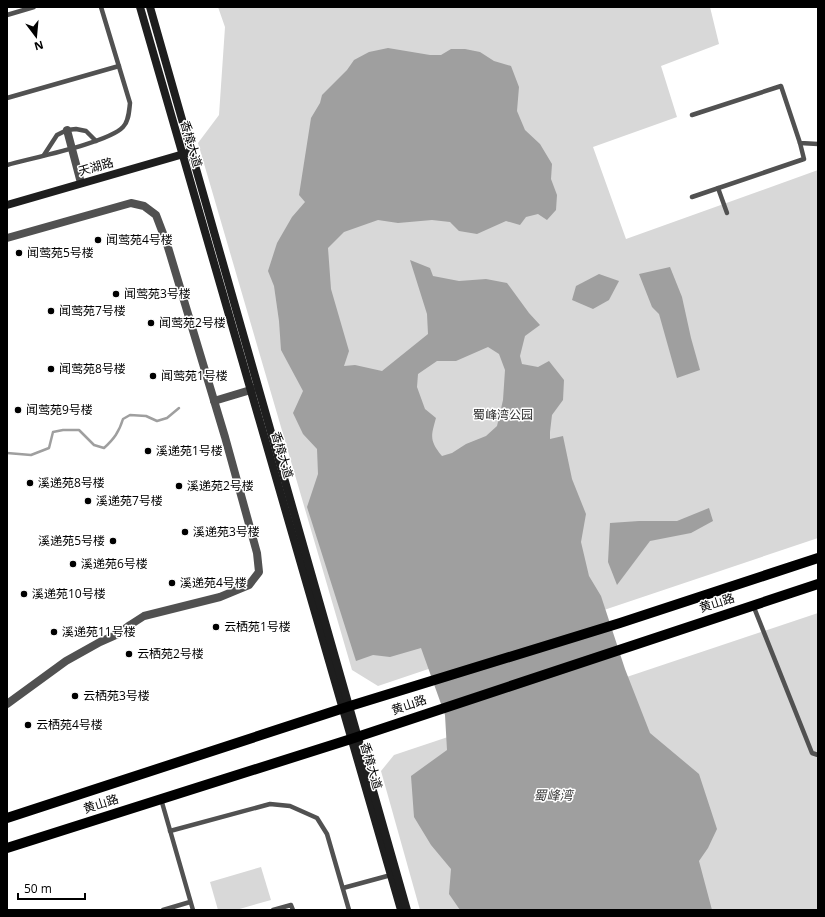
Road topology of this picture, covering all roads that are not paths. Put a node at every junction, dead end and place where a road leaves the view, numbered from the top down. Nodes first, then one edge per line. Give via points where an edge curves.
1 (34, 7) edge
2 (101, 7) edge
3 (140, 7) edge
4 (150, 7) edge
5 (7, 15) edge
6 (119, 66) junction
7 (7, 98) edge
8 (692, 115) dead end
9 (67, 130) junction
10 (96, 141) junction
11 (800, 142) junction
12 (818, 144) edge
13 (71, 148) junction
14 (191, 151) junction
15 (182, 154) junction
16 (44, 155) junction
17 (7, 165) edge
18 (81, 184) junction
19 (718, 188) junction
20 (692, 197) dead end
21 (7, 205) edge
22 (727, 212) dead end
23 (7, 238) edge
24 (259, 388) junction
25 (250, 391) junction
26 (214, 401) junction
27 (818, 558) edge
28 (818, 584) edge
29 (753, 605) junction
30 (7, 704) edge
31 (346, 707) junction
32 (354, 737) junction
33 (818, 756) edge
34 (161, 799) junction
35 (7, 818) edge
36 (170, 832) junction
37 (7, 848) edge
38 (394, 874) junction
39 (342, 888) junction
40 (190, 902) junction
41 (163, 910) edge
42 (193, 910) edge
43 (273, 910) edge
44 (293, 910) edge
45 (349, 910) edge
46 (401, 910) edge
47 (407, 910) edge

1 - 5 lane
2 - 6 lane
3 - 15 street, 香樟大道
4 - 14 street, 香樟大道
6 - 7 lane
6 - 10 lane via 130,103 129,114 124,126 106,138
8 - 11 lane via 780,86
9 - 10 lane via 86,132
9 - 13 street
9 - 16 lane via 57,135
10 - 13 lane
11 - 12 lane
11 - 19 lane via 804,159
13 - 16 lane
13 - 18 street
14 - 15 street, 天湖路
14 - 24 street, 香樟大道
15 - 18 street, 天湖路
15 - 25 street, 香樟大道
16 - 17 lane
18 - 21 street, 天湖路
19 - 20 lane
19 - 22 lane
23 - 26 street via 131,203 144,206 156,215
24 - 25 street
24 - 31 street, 香樟大道
25 - 26 street
25 - 31 street, 香樟大道
26 - 30 street via 257,553 259,572 249,584 220,597 144,616 118,634 66,661
27 - 31 main road, 黄山路 via 620,623
28 - 29 main road, 黄山路
29 - 32 main road, 黄山路
29 - 33 lane via 812,752
31 - 32 street, 香樟大道
31 - 35 main road, 黄山路
32 - 34 main road, 黄山路
32 - 38 street, 香樟大道
34 - 36 lane
34 - 37 main road, 黄山路
36 - 39 lane via 270,804 290,806 317,818 327,834
36 - 40 lane
38 - 39 lane
38 - 46 street, 香樟大道
38 - 47 street, 香樟大道
39 - 45 lane
40 - 41 lane
40 - 42 lane
43 - 44 lane via 291,905

